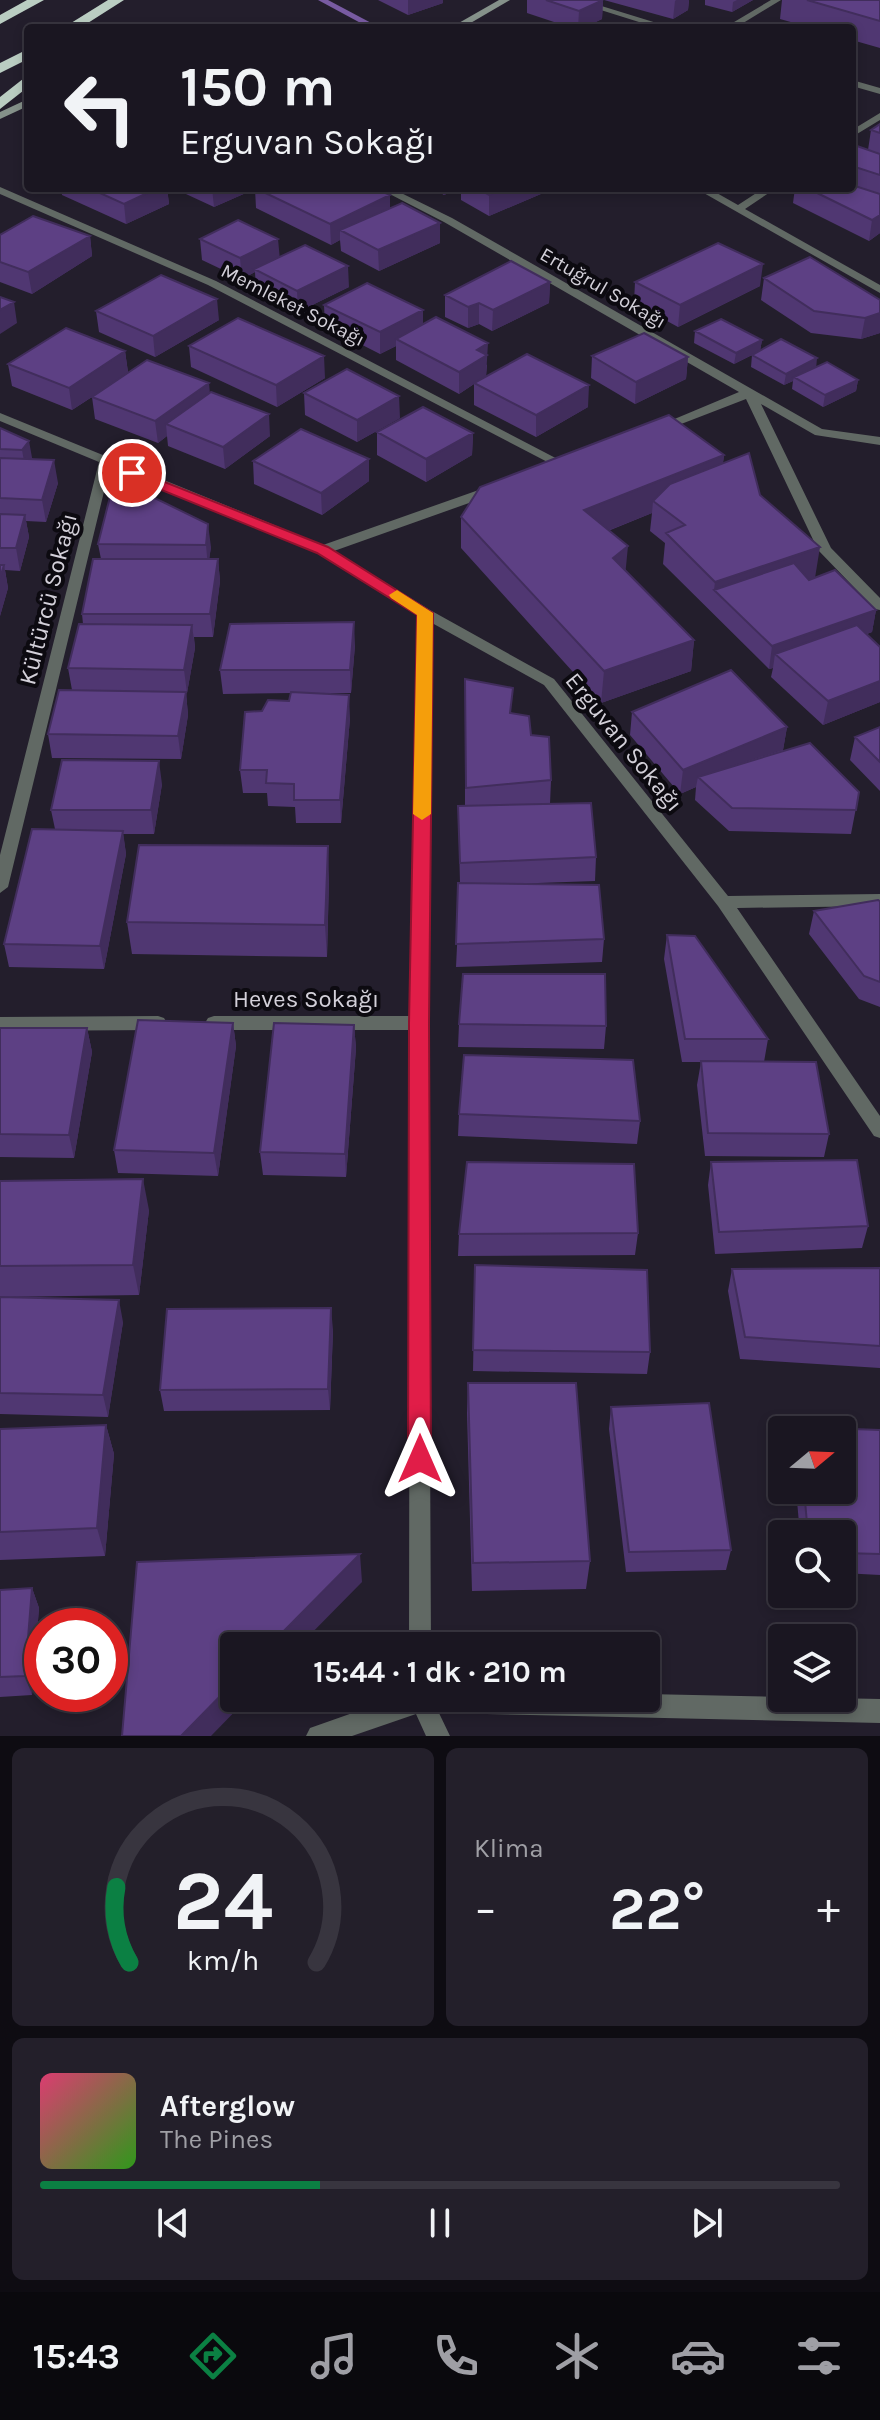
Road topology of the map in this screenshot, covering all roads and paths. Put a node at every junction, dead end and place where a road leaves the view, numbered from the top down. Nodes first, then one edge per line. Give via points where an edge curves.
1 (37, 0) edge
2 (119, 0) edge
3 (506, 0) edge
4 (573, 0) edge
5 (777, 0) edge
6 (0, 20) edge
7 (77, 24) edge
8 (92, 24) edge
9 (462, 24) edge
10 (654, 24) edge
11 (736, 24) edge
12 (24, 55) edge
13 (0, 69) edge
14 (24, 83) edge
15 (856, 84) edge
16 (880, 91) edge
17 (24, 104) edge
18 (0, 105) edge
19 (0, 116) edge
20 (880, 116) edge
21 (856, 131) edge
22 (0, 190) edge
23 (391, 192) edge
24 (707, 192) edge
25 (765, 192) edge
26 (739, 209) junction
27 (880, 290) edge
28 (749, 393) junction
29 (0, 417) edge
30 (649, 432) edge
31 (880, 441) edge
32 (577, 459) edge
33 (105, 462) junction
34 (563, 465) junction
35 (548, 470) edge
36 (503, 486) edge
37 (323, 550) junction
38 (880, 606) edge
39 (425, 613) junction
40 (0, 887) edge
41 (880, 900) edge
42 (724, 902) junction
43 (171, 1023) edge
44 (202, 1023) edge
45 (419, 1023) junction
46 (0, 1024) edge
47 (879, 1127) edge
48 (420, 1632) edge
49 (660, 1705) edge
50 (880, 1711) edge
51 (384, 1712) edge
52 (426, 1712) edge
53 (318, 1736) edge
54 (438, 1736) edge

1 - 6 highway
2 - 7 highway
2 - 8 highway
3 - 9 main road
4 - 10 street
5 - 11 street
12 - 13 highway
14 - 18 highway
15 - 16 street
17 - 19 main road
20 - 21 street
22 - 34 street, Memleket Sokağı via 212,283
23 - 28 street, Ertuğrul Sokağı
24 - 26 street
25 - 26 street
26 - 27 street
28 - 30 street
28 - 31 street, Ertuğrul Sokağı via 819,432
28 - 38 street via 825,550
29 - 33 street, Erguvan Sokağı
32 - 34 street
33 - 37 street, Erguvan Sokağı
33 - 40 street, Kültürcü Sokağı
34 - 35 street
36 - 37 street
37 - 39 street, Erguvan Sokağı
39 - 42 street, Erguvan Sokağı via 549,682
39 - 45 street
41 - 42 street
42 - 47 street, Erguvan Sokağı
43 - 46 street
44 - 45 street, Heves Sokağı
45 - 48 street
49 - 50 street
51 - 53 street
52 - 54 street

